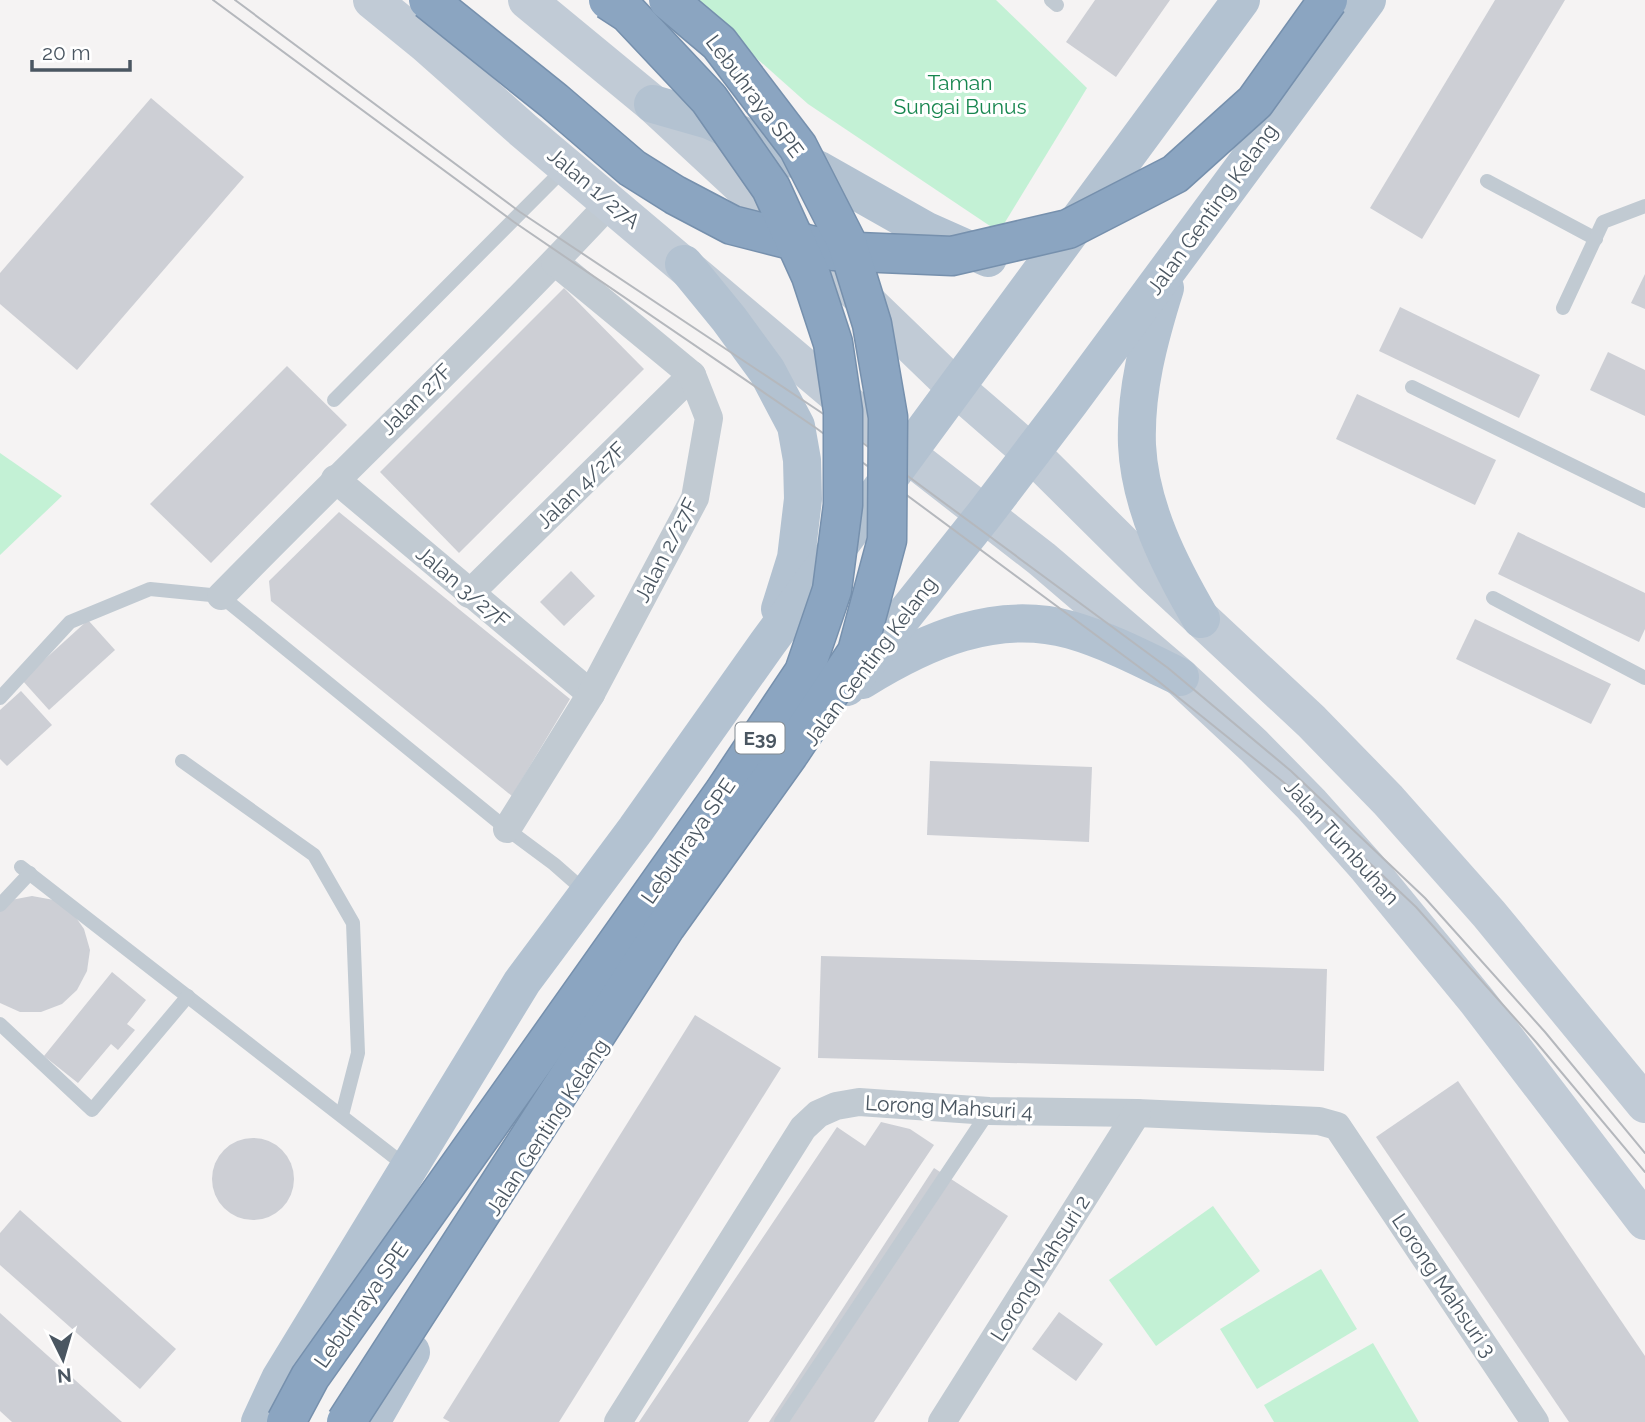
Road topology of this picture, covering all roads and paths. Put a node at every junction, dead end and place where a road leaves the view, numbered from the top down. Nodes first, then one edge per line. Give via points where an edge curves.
1 (372, 0) edge
2 (428, 0) edge
3 (527, 0) edge
4 (608, 0) edge
5 (668, 0) edge
6 (1241, 0) edge
7 (1328, 0) edge
8 (1367, 0) edge
9 (653, 104) junction
10 (567, 166) junction
11 (1487, 181) dead end
12 (611, 202) junction
13 (1645, 206) edge
14 (1596, 239) junction
15 (1056, 253) junction
16 (555, 262) junction
17 (1173, 263) junction
18 (684, 264) junction
19 (868, 303) junction
20 (1563, 308) dead end
21 (692, 375) junction
22 (815, 376) junction
23 (1412, 387) dead end
24 (956, 388) junction
25 (334, 400) dead end
26 (1031, 453) junction
27 (907, 454) junction
28 (335, 479) junction
29 (1645, 501) edge
30 (984, 515) junction
31 (469, 594) junction
32 (221, 596) junction
33 (1493, 597) dead end
34 (1201, 619) junction
35 (767, 644) junction
36 (1180, 677) junction
37 (1645, 678) edge
38 (842, 693) junction
39 (591, 694) junction
40 (0, 698) edge
41 (183, 761) dead end
42 (507, 829) junction
43 (588, 894) junction
44 (0, 905) edge
45 (188, 996) junction
46 (0, 1024) edge
47 (1645, 1104) edge
48 (989, 1111) junction
49 (1137, 1113) junction
50 (342, 1115) junction
51 (1353, 1148) joint
52 (409, 1168) junction
53 (1645, 1221) edge
54 (260, 1422) edge
55 (286, 1422) edge
56 (346, 1422) edge
57 (371, 1422) edge
58 (618, 1422) edge
59 (781, 1422) edge
60 (942, 1422) edge
61 (1535, 1422) edge

1 - 10 main road, Jalan 1/27A
2 - 7 highway, bridge via 632,168 732,225 834,251 952,256 1068,229 1175,174 1255,102
3 - 9 main road
4 - 55 highway, Lebuhraya SPE / E39, bridge via 628,13 709,99 771,188 811,276 833,343 843,411 843,505 832,590 804,672 310,1377
5 - 56 highway, Lebuhraya SPE / E39, bridge via 719,43 797,147 847,243 872,324 888,417 887,540 857,652 666,926
6 - 15 main road
8 - 17 main road, Jalan Genting Kelang
9 - 15 main road via 709,120 819,170 925,230 994,261
9 - 19 main road
10 - 12 main road, Jalan 1/27A
10 - 25 lane
11 - 14 lane
12 - 16 street, Jalan 27F
12 - 18 main road, Jalan 1/27A
13 - 14 lane via 1603,222
14 - 20 lane
15 - 24 main road
16 - 21 street, Jalan 2/27F
16 - 28 street, Jalan 27F
17 - 26 main road, Jalan Genting Kelang
17 - 34 main road via 1140,384 1138,448 1156,526
18 - 22 main road, Jalan 1/27A
18 - 35 main road via 767,371 796,426 803,499 797,546
19 - 22 main road via 882,344 872,368 855,379
19 - 24 main road
21 - 31 street, Jalan 4/27F
21 - 39 street, Jalan 2/27F via 709,418 695,498
22 - 27 main road, Jalan 1/27A
23 - 29 lane
24 - 26 main road
24 - 27 main road
26 - 30 main road, Jalan Genting Kelang
26 - 34 main road
27 - 30 main road, Jalan 1/27A
27 - 35 main road
28 - 31 street, Jalan 3/27F
28 - 32 street, Jalan 27F
30 - 36 main road, Jalan Tumbuhan
30 - 38 main road, Jalan Genting Kelang
31 - 39 street, Jalan 3/27F
32 - 40 lane via 150,589 70,622
32 - 42 lane
33 - 37 lane
34 - 47 main road via 1388,800 1489,914
35 - 43 main road
36 - 38 main road via 1069,629 1016,624 945,636
36 - 53 main road, Jalan Tumbuhan via 1254,746 1367,867 1477,1001
38 - 57 main road, Jalan Genting Kelang via 681,921 503,1191
39 - 42 street, Jalan 2/27F
41 - 50 lane via 314,855 353,923 358,1053
42 - 43 lane
43 - 52 main road via 522,982
44 - 45 lane via 26,870
45 - 46 lane via 92,1110
45 - 50 lane
48 - 49 street, Lorong Mahsuri 4
48 - 58 street, Lorong Mahsuri 4 via 859,1102 818,1114 797,1137
48 - 59 lane
49 - 51 street, Lorong Mahsuri 4 via 1319,1121 1337,1126
49 - 60 street, Lorong Mahsuri 2
50 - 52 lane
51 - 61 street, Lorong Mahsuri 3
52 - 54 main road via 281,1379

